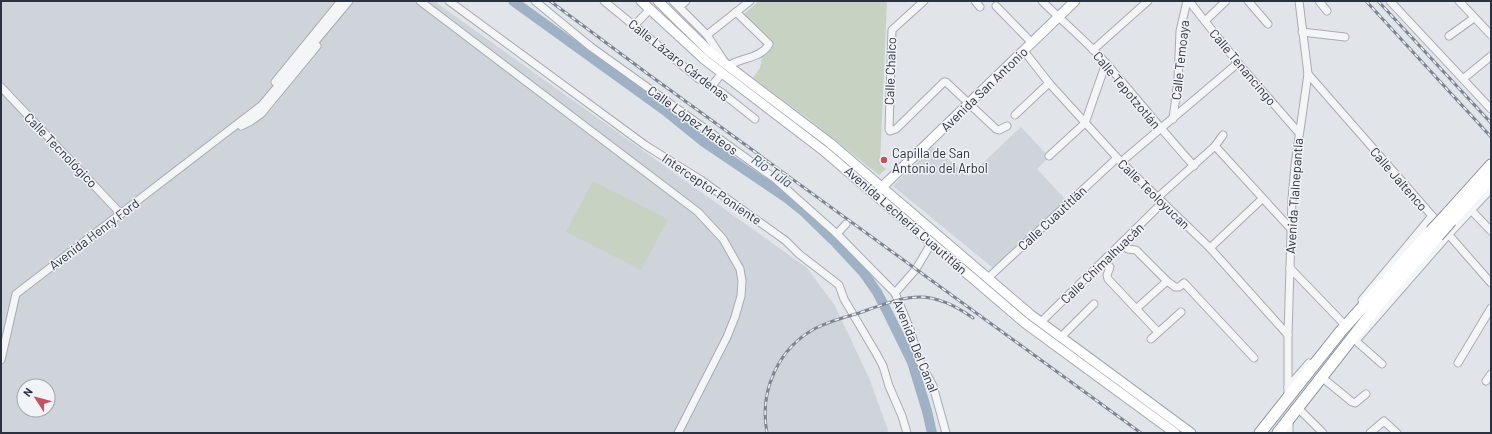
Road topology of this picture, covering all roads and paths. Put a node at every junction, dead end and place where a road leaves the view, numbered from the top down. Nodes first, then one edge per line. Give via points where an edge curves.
1 (341, 1) edge
2 (349, 1) edge
3 (355, 1) edge
4 (420, 1) edge
5 (449, 1) edge
6 (535, 1) edge
7 (604, 1) edge
8 (641, 1) edge
9 (658, 1) edge
10 (673, 1) edge
11 (686, 1) edge
12 (750, 1) edge
13 (924, 1) edge
14 (1042, 1) edge
15 (1075, 1) edge
16 (1148, 1) edge
17 (1188, 1) edge
18 (1226, 1) edge
19 (1248, 1) edge
20 (1299, 1) edge
21 (1319, 1) edge
22 (1390, 1) edge
23 (1459, 1) edge
24 (996, 6) dead end
25 (679, 7) junction
26 (650, 9) junction
27 (1326, 11) dead end
28 (736, 12) junction
29 (1058, 17) junction
30 (1474, 18) junction
31 (1205, 21) junction
32 (1268, 24) dead end
33 (634, 26) junction
34 (1302, 32) junction
35 (707, 35) junction
36 (1491, 35) edge
37 (1449, 36) dead end
38 (1346, 37) dead end
39 (1032, 43) junction
40 (1093, 50) junction
41 (1024, 51) junction
42 (1491, 56) edge
43 (1106, 63) junction
44 (1238, 63) junction
45 (727, 65) junction
46 (722, 73) junction
47 (1308, 74) junction
48 (1463, 79) junction
49 (1049, 83) junction
50 (1, 87) edge
51 (711, 87) junction
52 (969, 103) junction
53 (1491, 109) edge
54 (1015, 115) dead end
55 (755, 119) dead end
56 (1173, 119) junction
57 (1085, 123) junction
58 (1007, 126) dead end
59 (1160, 129) junction
60 (226, 133) junction
61 (1299, 133) junction
62 (1223, 135) dead end
63 (1215, 146) junction
64 (1049, 156) dead end
65 (1119, 160) junction
66 (1491, 165) edge
67 (1194, 166) junction
68 (1487, 182) edge
69 (882, 186) junction
70 (875, 194) junction
71 (1262, 199) junction
72 (1160, 201) junction
73 (1471, 210) junction
74 (121, 214) junction
75 (1432, 216) junction
76 (846, 224) dead end
77 (1291, 230) junction
78 (1491, 231) edge
79 (837, 234) junction
80 (1439, 234) junction
81 (932, 242) junction
82 (1122, 244) junction
83 (1210, 248) junction
84 (1104, 261) junction
85 (1290, 268) junction
86 (988, 278) junction
87 (1167, 281) junction
88 (1491, 283) edge
89 (895, 293) junction
90 (1094, 304) dead end
91 (1136, 308) junction
92 (1491, 308) edge
93 (1181, 312) dead end
94 (1041, 322) junction
95 (1343, 323) junction
96 (1158, 332) junction
97 (1288, 335) junction
98 (1061, 337) junction
99 (1151, 339) dead end
100 (1356, 341) junction
101 (1254, 358) dead end
102 (1, 360) edge
103 (1458, 363) dead end
104 (1382, 364) dead end
105 (1491, 374) edge
106 (1324, 379) junction
107 (1486, 382) dead end
108 (1366, 394) dead end
109 (1300, 410) junction
110 (678, 433) edge
111 (907, 433) edge
112 (946, 433) edge
113 (1175, 433) edge
114 (1191, 433) edge
115 (1260, 433) edge
116 (1278, 433) edge
117 (1289, 433) edge
118 (1323, 433) edge
119 (1370, 433) edge
120 (1397, 433) edge

1 - 60 street, Avenida Henry Ford via 260,100
2 - 60 street, Avenida Henry Ford via 262,105
3 - 60 street, Avenida Henry Ford via 261,114
4 - 110 street via 698,212 723,239 740,269 741,296 727,337
5 - 111 street, Interceptor Poniente via 645,145 701,180 786,241 798,254 839,285 844,299 883,366
6 - 79 street, Calle López Mateos via 592,47 774,178
7 - 33 street, Calle Lázaro Cárdenas
8 - 26 main road, Avenida Lecheria Cuautitlán
9 - 45 main road, Avenida Lecheria Cuautitlán via 711,53
10 - 25 street
11 - 25 street
12 - 28 street
13 - 52 street, Calle Chalco via 892,30 888,126 890,131 896,129 944,82
14 - 29 street
15 - 29 main road, Avenida San Antonio
16 - 40 street
17 - 31 street, Calle Tenancingo
17 - 56 street, Calle Temoaya via 1180,31
18 - 31 street
19 - 32 street
20 - 34 street, Avenida Tlalnepantla
21 - 27 street
22 - 48 street
23 - 30 street
24 - 39 street
25 - 35 street
26 - 33 street
26 - 46 main road, Avenida Lecheria Cuautitlán
28 - 35 street
28 - 45 street via 769,44 760,54
29 - 39 main road, Avenida San Antonio
29 - 40 street, Calle Tepotzotlán
30 - 36 street
30 - 37 street
31 - 44 street, Calle Tenancingo
33 - 51 street, Calle Lázaro Cárdenas
34 - 38 street
34 - 47 street, Avenida Tlalnepantla
35 - 45 street
39 - 41 main road, Avenida San Antonio
40 - 43 street, Calle Tepotzotlán
41 - 49 street, Calle Teoloyucan
41 - 52 main road, Avenida San Antonio
42 - 48 street
43 - 57 street
43 - 59 street, Calle Tepotzotlán
44 - 56 street, Calle Cuautitlán
44 - 61 street, Calle Tenancingo
45 - 69 main road, Avenida Lecheria Cuautitlán
46 - 51 street
46 - 70 main road, Avenida Lecheria Cuautitlán via 824,151
47 - 61 street, Avenida Tlalnepantla
47 - 75 street, Calle Jaltenco
48 - 53 street
49 - 54 street
49 - 57 street, Calle Teoloyucan
50 - 74 street, Calle Tecnológico
51 - 55 street, Calle Lázaro Cárdenas
52 - 58 street via 996,129 1002,130
52 - 69 main road, Avenida San Antonio
56 - 59 street, Calle Cuautitlán
57 - 64 street
57 - 65 street, Calle Teoloyucan
59 - 65 street, Calle Cuautitlán
59 - 67 street, Calle Tepotzotlán
60 - 74 street, Avenida Henry Ford
61 - 77 street, Avenida Tlalnepantla
62 - 63 street, Calle Chimalhuacán
63 - 67 street, Calle Chimalhuacán
63 - 71 street
65 - 72 street, Calle Teoloyucan
65 - 86 street, Calle Cuautitlán
66 - 68 highway
67 - 72 street, Calle Chimalhuacán
68 - 73 street
68 - 80 highway, bridge via 1448,218
69 - 70 main road, Avenida San Antonio
69 - 86 main road, Avenida Lecheria Cuautitlán
70 - 81 main road, Avenida Lecheria Cuautitlán
71 - 77 street
71 - 83 street
72 - 82 street, Calle Chimalhuacán
72 - 83 street, Calle Teoloyucan
73 - 78 street
73 - 80 street
74 - 102 street, Avenida Henry Ford via 16,294
75 - 80 street, Calle Jaltenco
75 - 95 street
76 - 79 street
77 - 85 street, Avenida Tlalnepantla
79 - 89 street, Avenida Del Canal
80 - 88 street, Calle Jaltenco
80 - 100 street
80 - 115 highway via 1341,331
80 - 116 highway via 1385,296
81 - 89 street via 916,269
81 - 113 main road, Avenida Lecheria Cuautitlán via 1025,323
82 - 84 street, Calle Chimalhuacán
82 - 87 street via 1128,249 1136,250
83 - 97 street, Calle Teoloyucan
84 - 91 street via 1110,267 1108,279
84 - 94 street, Calle Chimalhuacán
85 - 95 street
85 - 97 street, Avenida Tlalnepantla
86 - 94 main road, Avenida Lecheria Cuautitlán
87 - 91 street
87 - 101 street via 1177,288 1185,284
89 - 112 street, Avenida Del Canal via 919,360 935,390
90 - 98 street
91 - 96 street
92 - 103 street
93 - 96 street
94 - 98 main road, Avenida Lecheria Cuautitlán
95 - 97 street, Avenida Tlalnepantla via 1288,390
96 - 99 street
98 - 114 main road, Avenida Lecheria Cuautitlán
100 - 104 street
100 - 106 street
105 - 107 street
106 - 108 street via 1352,402 1358,402
106 - 109 street
109 - 117 street via 1289,424
109 - 118 street
119 - 120 street via 1384,421

